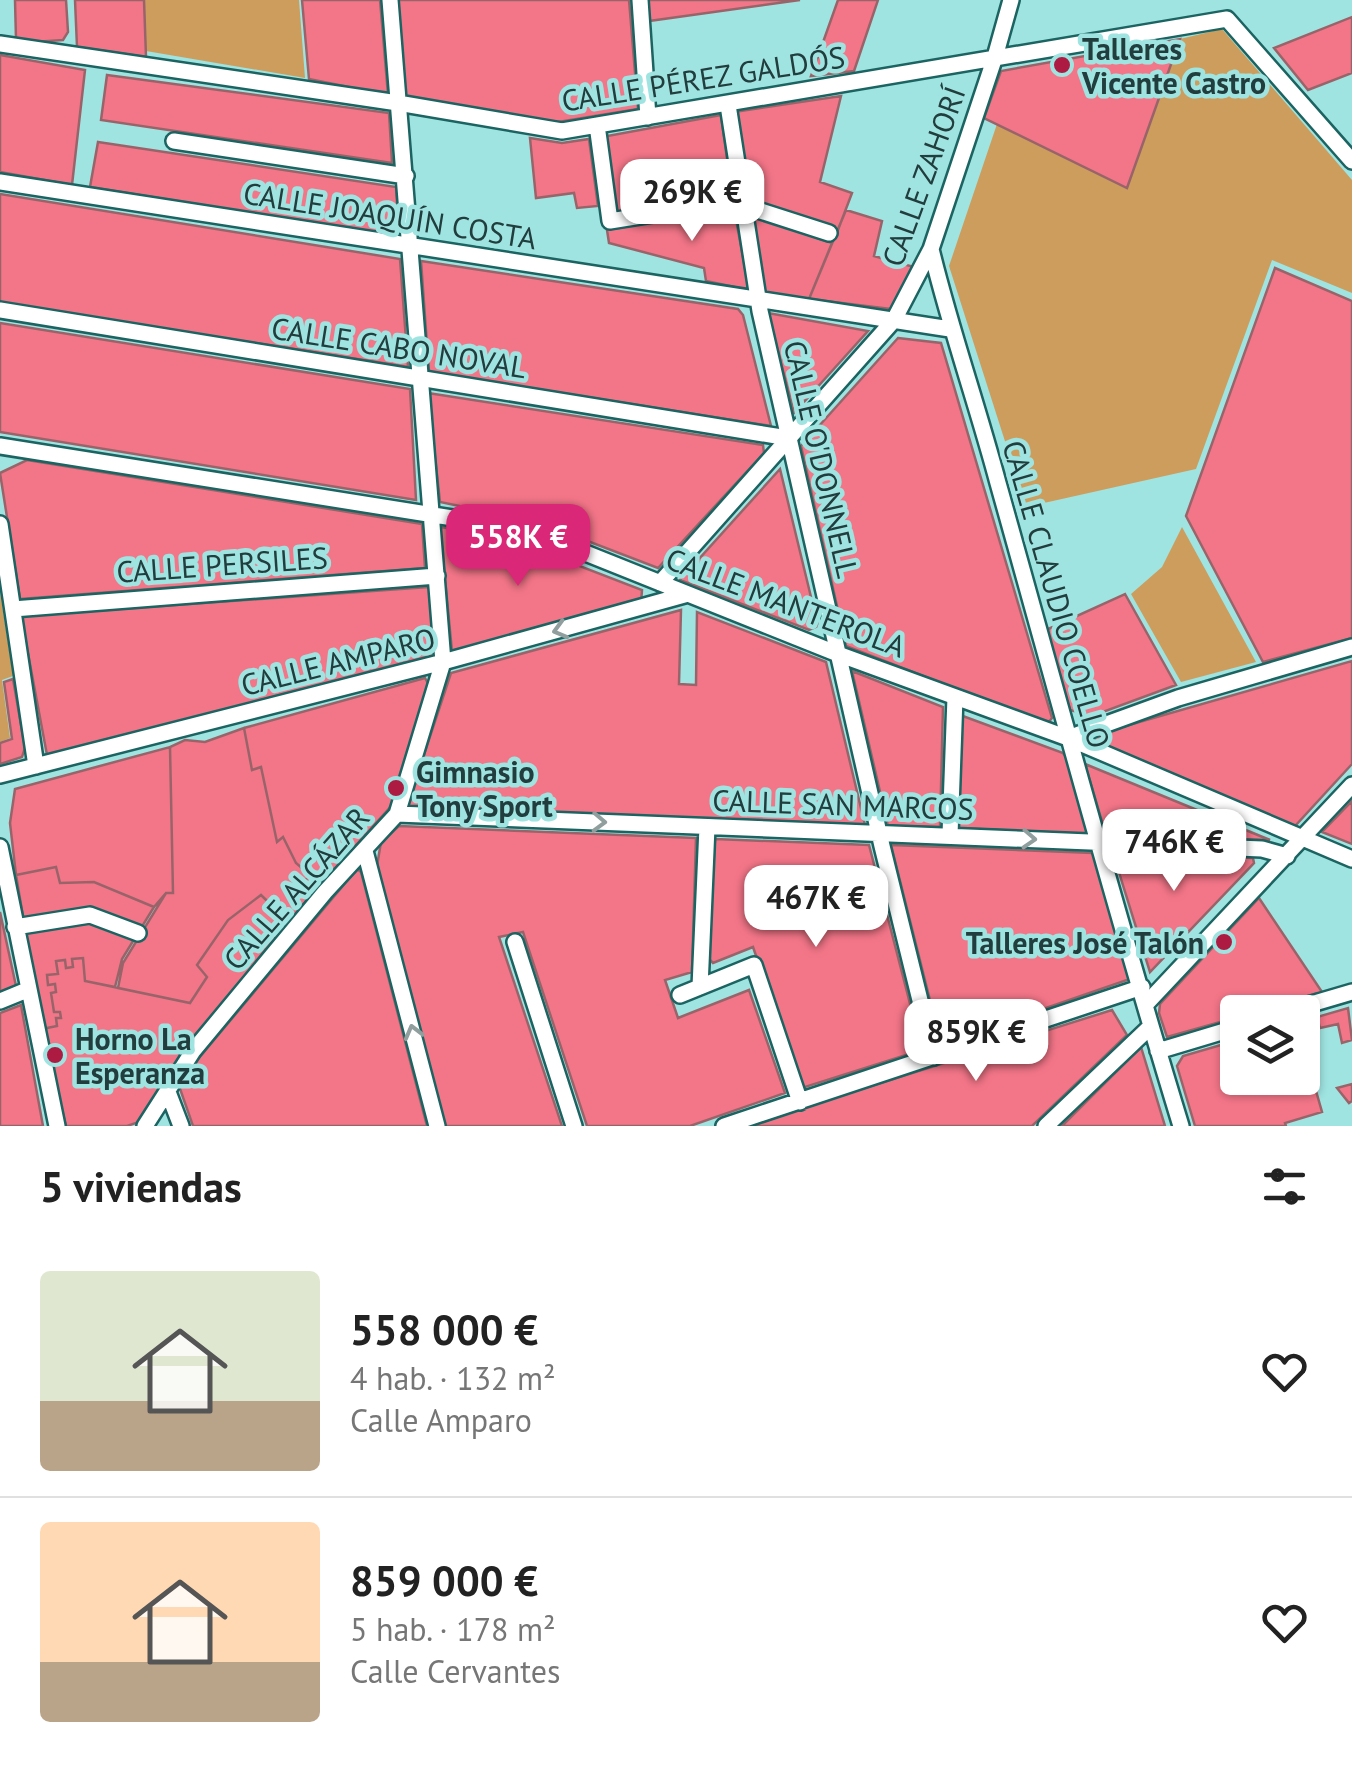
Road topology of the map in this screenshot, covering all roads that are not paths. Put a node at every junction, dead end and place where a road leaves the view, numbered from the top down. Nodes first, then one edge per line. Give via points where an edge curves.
1 (390, 0) edge
2 (640, 0) edge
3 (1011, 0) edge
4 (0, 44) edge
5 (996, 57) junction
6 (398, 103) junction
7 (728, 104) junction
8 (648, 118) junction
9 (596, 125) junction
10 (174, 141) dead end
11 (1352, 161) edge
12 (406, 176) junction
13 (0, 182) edge
14 (742, 202) junction
15 (829, 233) dead end
16 (412, 247) junction
17 (930, 249) junction
18 (758, 300) junction
19 (0, 310) edge
20 (894, 320) junction
21 (950, 329) junction
22 (420, 378) junction
23 (789, 440) junction
24 (0, 446) edge
25 (24, 450) junction
26 (0, 459) edge
27 (432, 513) junction
28 (0, 524) edge
29 (436, 576) junction
30 (660, 582) junction
31 (688, 594) junction
32 (13, 609) junction
33 (1352, 647) edge
34 (838, 654) junction
35 (443, 662) junction
36 (955, 697) junction
37 (1068, 738) junction
38 (36, 766) junction
39 (0, 776) edge
40 (1352, 785) edge
41 (397, 814) junction
42 (706, 827) junction
43 (880, 836) junction
44 (950, 836) junction
45 (1302, 838) junction
46 (1100, 842) junction
47 (0, 846) edge
48 (365, 851) junction
49 (1287, 856) junction
50 (1352, 859) edge
51 (15, 927) junction
52 (138, 932) dead end
53 (514, 942) dead end
54 (700, 987) junction
55 (1142, 987) junction
56 (27, 990) junction
57 (1352, 992) edge
58 (680, 995) dead end
59 (0, 1001) edge
60 (1320, 1001) edge
61 (1146, 1004) junction
62 (1151, 1026) junction
63 (1220, 1032) edge
64 (1158, 1051) junction
65 (934, 1057) junction
66 (168, 1092) junction
67 (800, 1102) junction
68 (56, 1126) edge
69 (144, 1126) edge
70 (181, 1126) edge
71 (437, 1126) edge
72 (574, 1126) edge
73 (724, 1126) edge
74 (1046, 1126) edge
75 (1181, 1126) edge

1 - 6 street
2 - 8 street
3 - 5 street, CALLE ZAHORÍ
4 - 6 street, CALLE PÉREZ GALDÓS
5 - 7 street, CALLE PÉREZ GALDÓS
5 - 11 street, CALLE PÉREZ GALDÓS via 1227,19
5 - 17 street, CALLE ZAHORÍ
6 - 9 street, CALLE PÉREZ GALDÓS via 562,131
6 - 12 street
7 - 8 street, CALLE PÉREZ GALDÓS
7 - 14 street, CALLE O'DONNELL
8 - 9 street, CALLE PÉREZ GALDÓS
9 - 14 street via 610,221
10 - 12 street
12 - 16 street
13 - 16 street, CALLE JOAQUÍN COSTA
14 - 15 street
14 - 18 street, CALLE O'DONNELL
16 - 18 street, CALLE JOAQUÍN COSTA
16 - 22 street
17 - 20 street, CALLE ZAHORÍ
17 - 21 street, CALLE CLAUDIO COELLO
18 - 20 street, CALLE JOAQUÍN COSTA
18 - 23 street, CALLE O'DONNELL
19 - 22 street, CALLE CABO NOVAL
20 - 21 street, CALLE JOAQUÍN COSTA
20 - 23 street, CALLE ZAHORÍ
21 - 37 street, CALLE CLAUDIO COELLO
22 - 23 street, CALLE CABO NOVAL
22 - 27 street
23 - 30 street, CALLE ZAHORÍ
23 - 34 street, CALLE O'DONNELL
24 - 25 street, CALLE MANTEROLA
25 - 26 street
25 - 27 street, CALLE MANTEROLA
27 - 29 street
27 - 30 street, CALLE MANTEROLA via 528,530
28 - 32 street
29 - 32 street, CALLE PERSILES
29 - 35 street
30 - 31 street, CALLE MANTEROLA
31 - 34 street, CALLE MANTEROLA
31 -> 35 street, CALLE AMPARO
32 - 38 street
33 - 37 street
34 - 36 street, CALLE MANTEROLA
34 - 43 street, CALLE O'DONNELL
35 - 38 street, CALLE AMPARO
35 - 41 street, CALLE ALCÁZAR
36 - 37 street, CALLE MANTEROLA
36 - 44 street
37 - 45 street, CALLE MANTEROLA
37 - 46 street, CALLE CLAUDIO COELLO
38 - 39 street, CALLE AMPARO
40 - 45 street
41 -> 42 street, CALLE SAN MARCOS
41 - 48 street, CALLE ALCÁZAR
42 - 43 street, CALLE SAN MARCOS
42 - 54 street
43 - 44 street, CALLE SAN MARCOS
43 - 65 street, CALLE O'DONNELL
44 -> 46 street, CALLE SAN MARCOS
45 - 49 street
45 - 50 street, CALLE MANTEROLA
46 - 49 street, CALLE SAN MARCOS via 1262,849
46 - 55 street, CALLE CLAUDIO COELLO
47 - 51 street
48 - 66 street, CALLE ALCÁZAR via 193,1051
71 -> 48 street
49 - 61 street
51 - 52 street via 90,915
51 - 56 street
53 - 72 street
54 - 58 street
54 - 67 street via 754,965
55 - 61 street, CALLE CLAUDIO COELLO
55 - 65 street
56 - 59 street
56 - 68 street
57 - 60 street
61 - 62 street, CALLE CLAUDIO COELLO
62 - 64 street, CALLE CLAUDIO COELLO
62 - 74 street
63 - 64 street
64 - 75 street, CALLE CLAUDIO COELLO
65 - 67 street
66 - 69 street, CALLE ALCÁZAR
66 - 70 street
67 - 73 street

